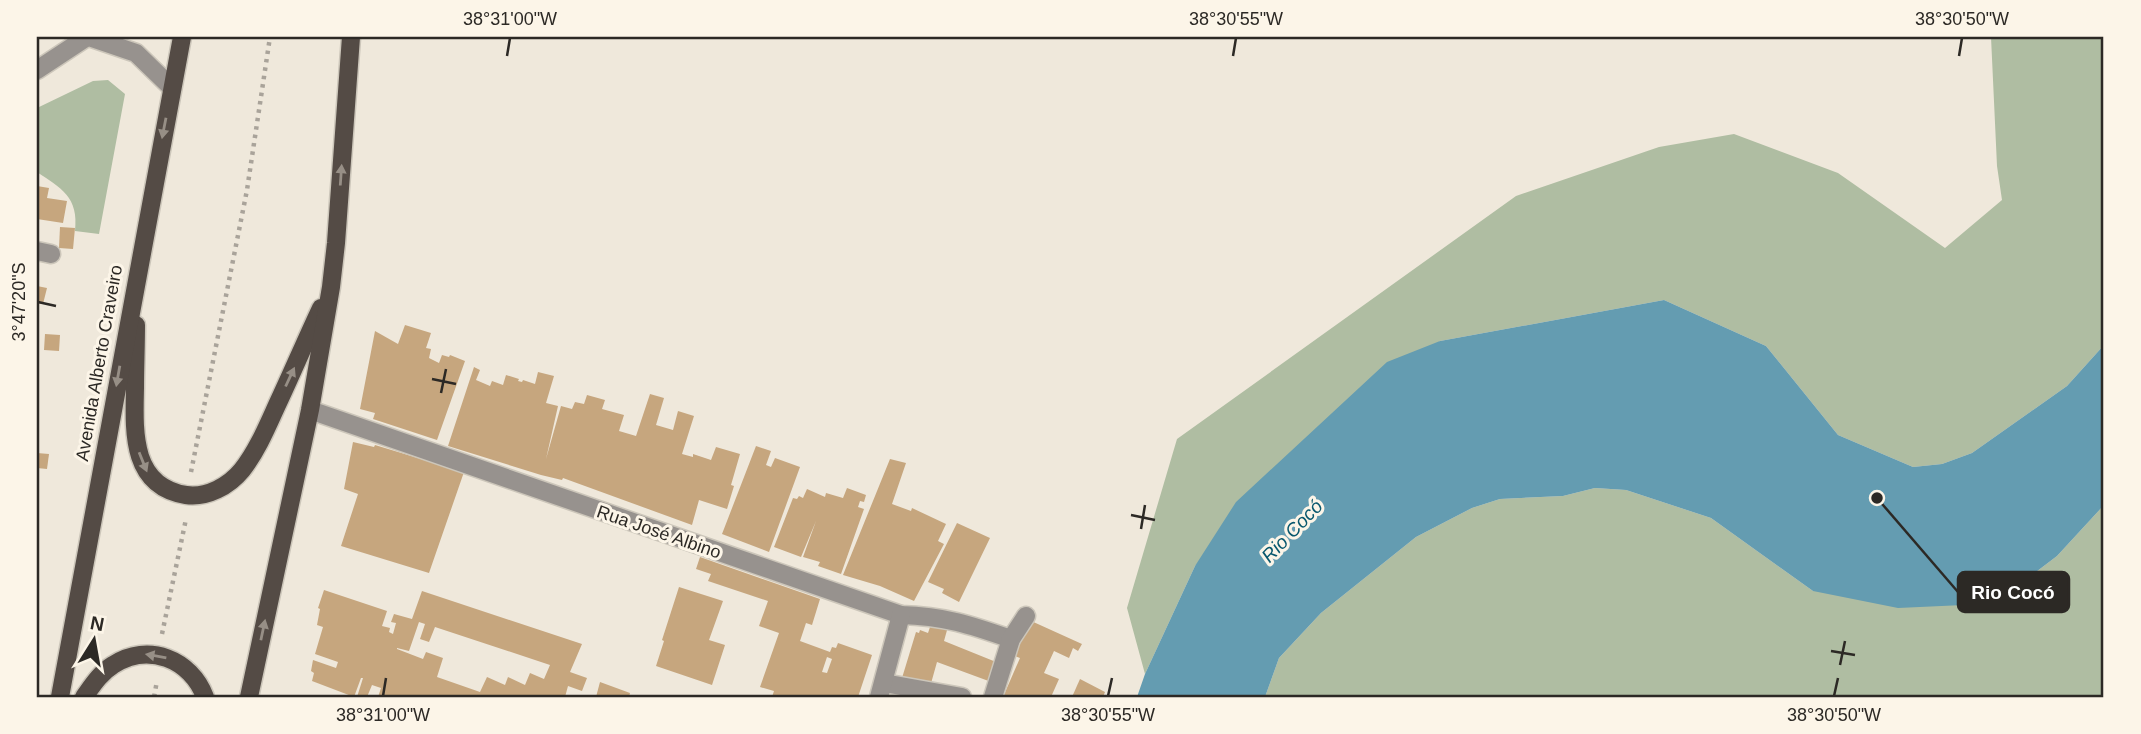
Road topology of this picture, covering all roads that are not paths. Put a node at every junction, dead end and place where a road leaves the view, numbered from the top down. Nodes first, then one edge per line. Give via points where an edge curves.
1 (88, 37) edge
2 (182, 37) edge
3 (351, 37) edge
4 (37, 70) edge
5 (172, 88) junction
6 (137, 272) junction
7 (331, 287) junction
8 (310, 410) junction
9 (901, 615) junction
10 (1026, 616) dead end
11 (1011, 639) junction
12 (881, 690) edge
13 (60, 697) edge
14 (84, 697) edge
15 (205, 697) edge
16 (249, 697) edge
17 (962, 697) edge
18 (993, 697) edge

1 - 4 street
1 - 5 street via 136,53
2 - 5 main road, Avenida Alberto Craveiro
7 -> 3 main road
5 -> 6 main road, Avenida Alberto Craveiro
6 -> 7 main road via 134,431 138,449 156,483 189,496 223,487 247,462
6 -> 13 main road, Avenida Alberto Craveiro
7 - 8 main road
8 - 9 street, Rua José Albino
16 -> 8 main road
9 - 11 street, Rua José Albino via 944,618
9 - 12 street
10 - 11 street
11 - 18 street
12 - 17 street
15 -> 14 main road via 186,667 160,655 143,654 112,665

